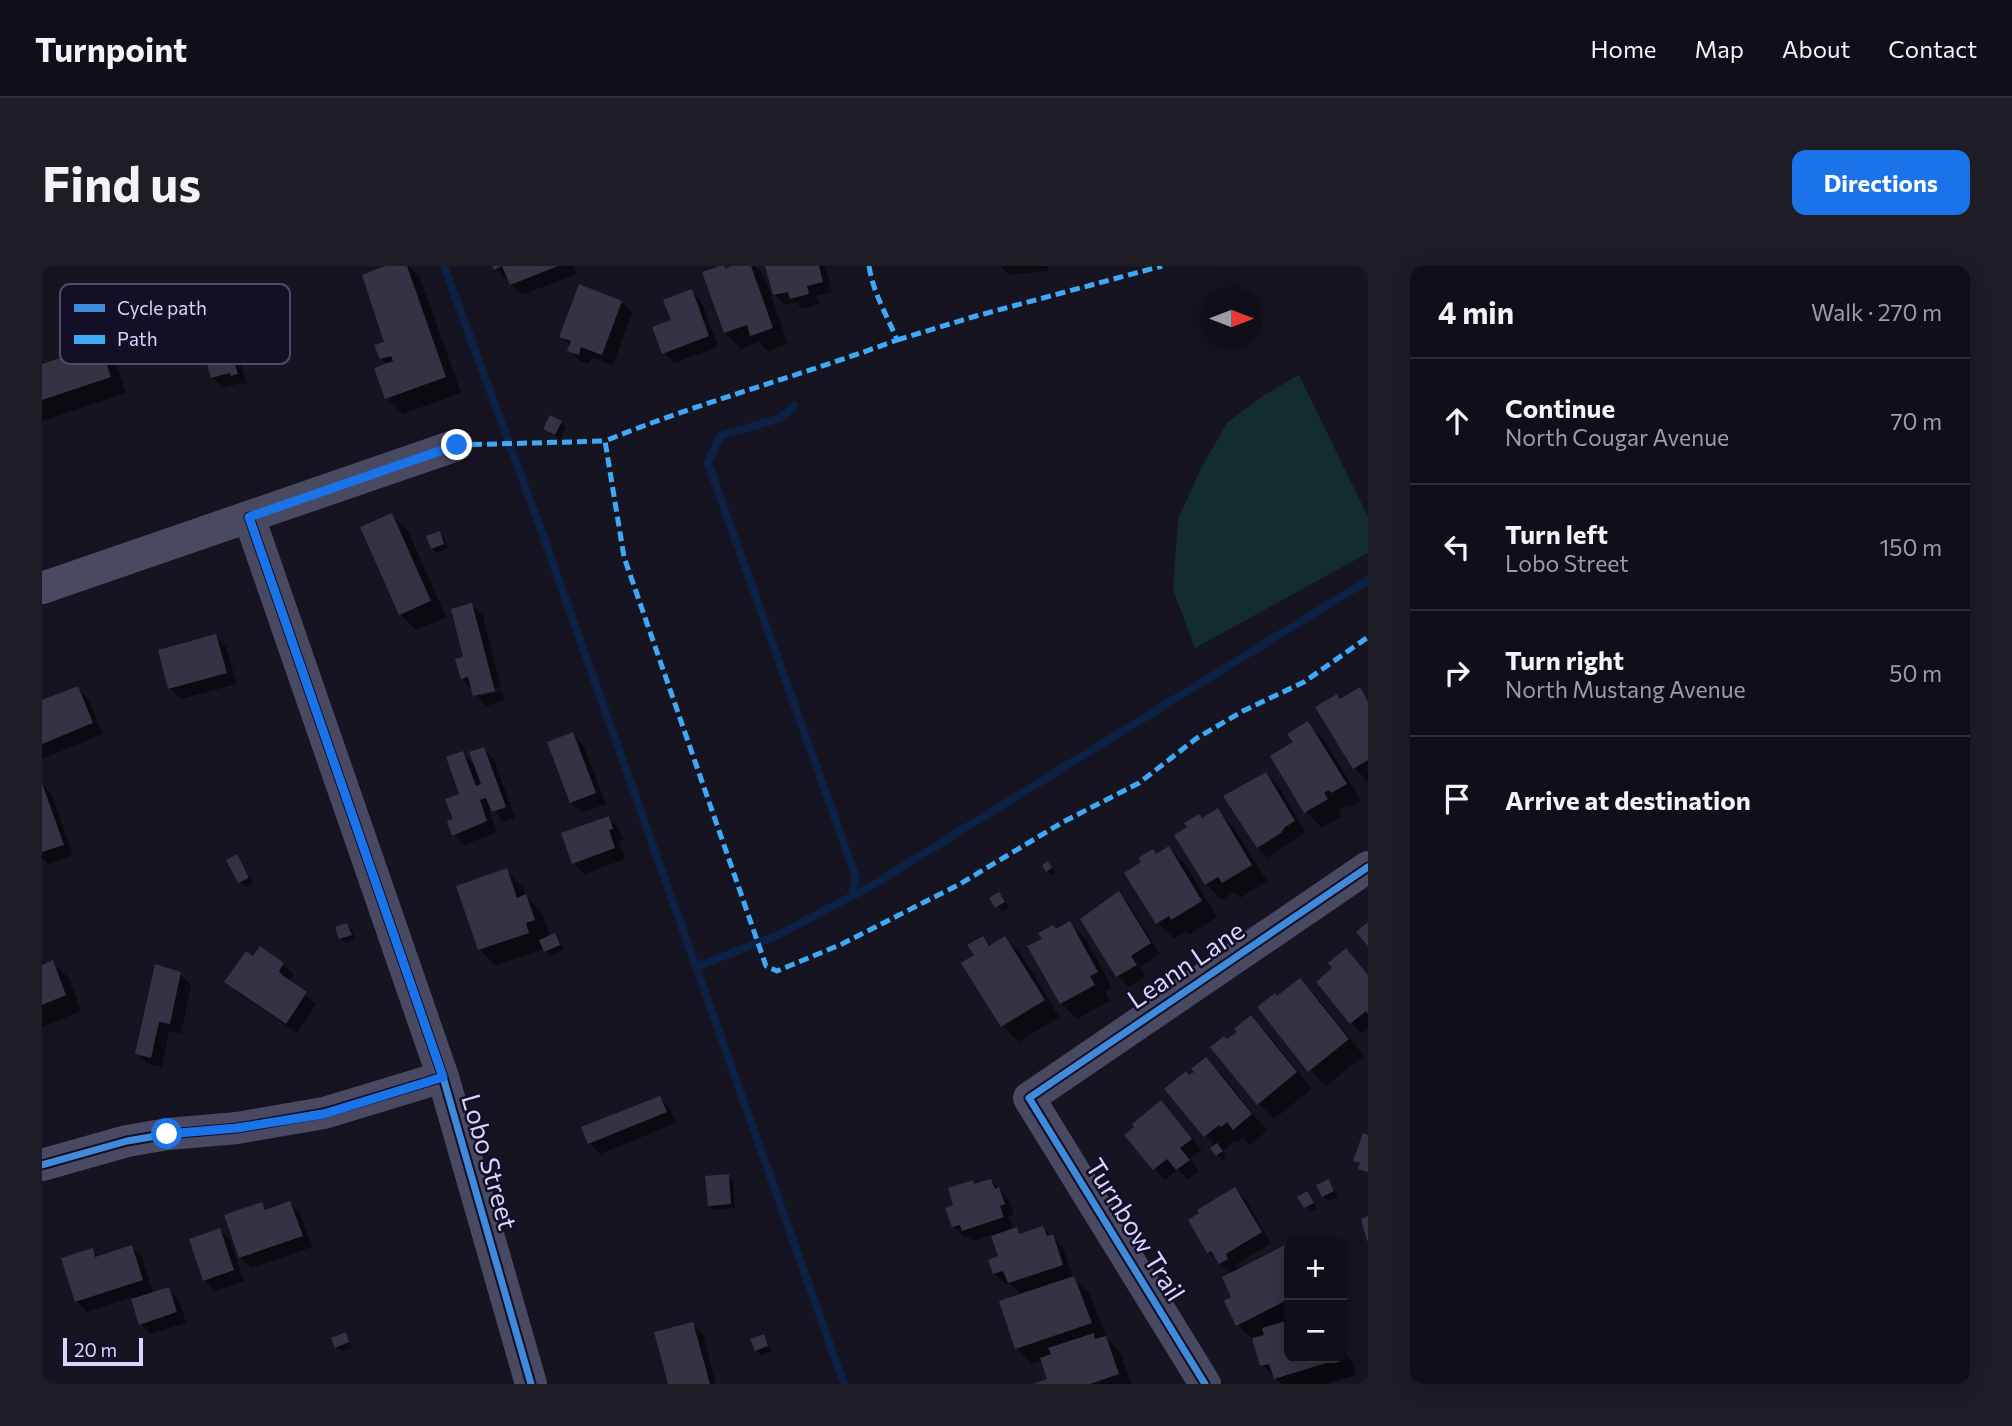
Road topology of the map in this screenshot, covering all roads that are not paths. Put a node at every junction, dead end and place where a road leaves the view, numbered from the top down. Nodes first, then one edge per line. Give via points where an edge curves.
1 (457, 445) dead end
2 (249, 517) junction
3 (42, 588) edge
4 (1368, 867) edge
5 (443, 1077) junction
6 (1029, 1098) joint
7 (42, 1165) edge
8 (531, 1384) edge
9 (1205, 1384) edge

1 - 2 street
2 - 3 street
2 - 5 street, Lobo Street
4 - 6 street, Leann Lane
5 - 7 street via 324,1114 127,1141
5 - 8 street, Lobo Street
6 - 9 street, Turnbow Trail

